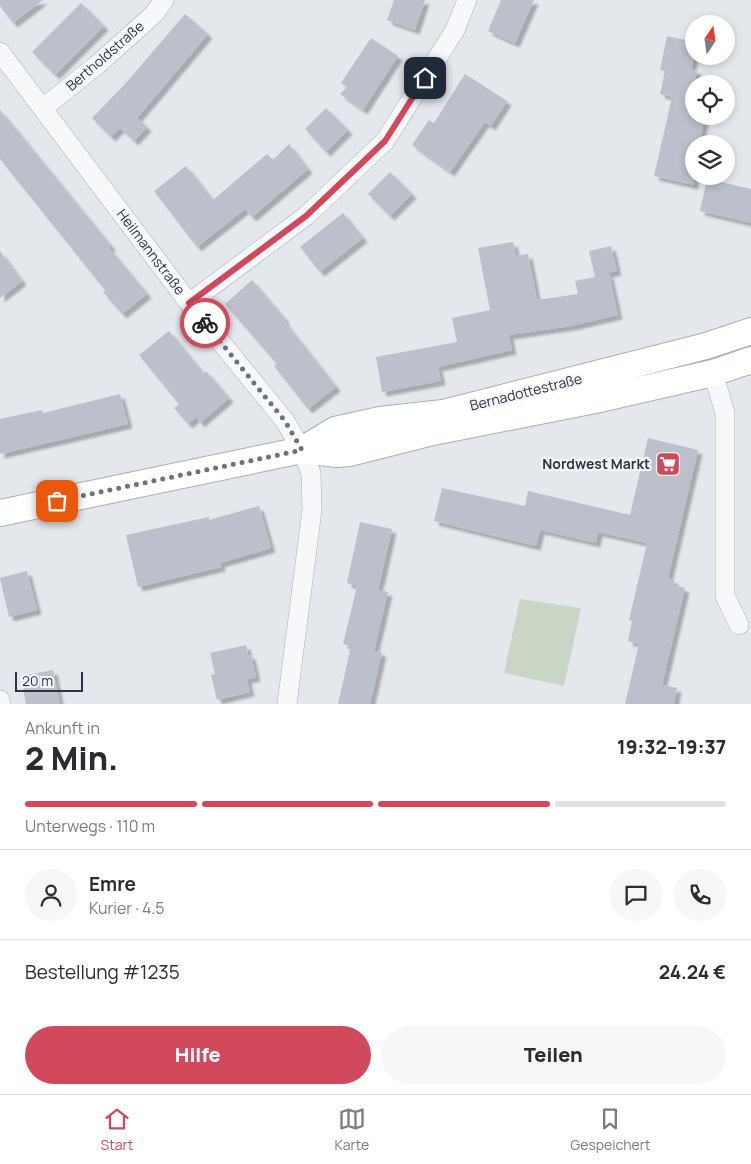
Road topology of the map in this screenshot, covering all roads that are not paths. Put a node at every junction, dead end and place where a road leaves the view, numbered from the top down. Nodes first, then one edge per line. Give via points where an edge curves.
1 (164, 0) edge
2 (467, 0) edge
3 (0, 52) edge
4 (43, 108) junction
5 (189, 303) junction
6 (751, 332) edge
7 (751, 360) edge
8 (713, 373) junction
9 (302, 450) junction
10 (0, 513) edge
11 (739, 626) dead end
12 (0, 700) edge
13 (1, 704) edge
14 (287, 704) edge

1 - 4 street, Bertholdstraße via 154,14 97,65
2 - 5 street via 455,30 385,141 306,216
3 - 4 street, Heilmannstraße
4 - 5 street, Heilmannstraße
5 - 9 street, Heilmannstraße via 285,421
6 - 9 street, Bernadottestraße via 443,413 380,420 336,430
7 - 8 street, Bernadottestraße
8 - 9 street, Bernadottestraße via 433,432 350,453
8 - 11 street via 725,413 725,596
9 - 10 street, Bernadottestraße
9 - 14 street via 311,473 312,510
12 - 13 street

